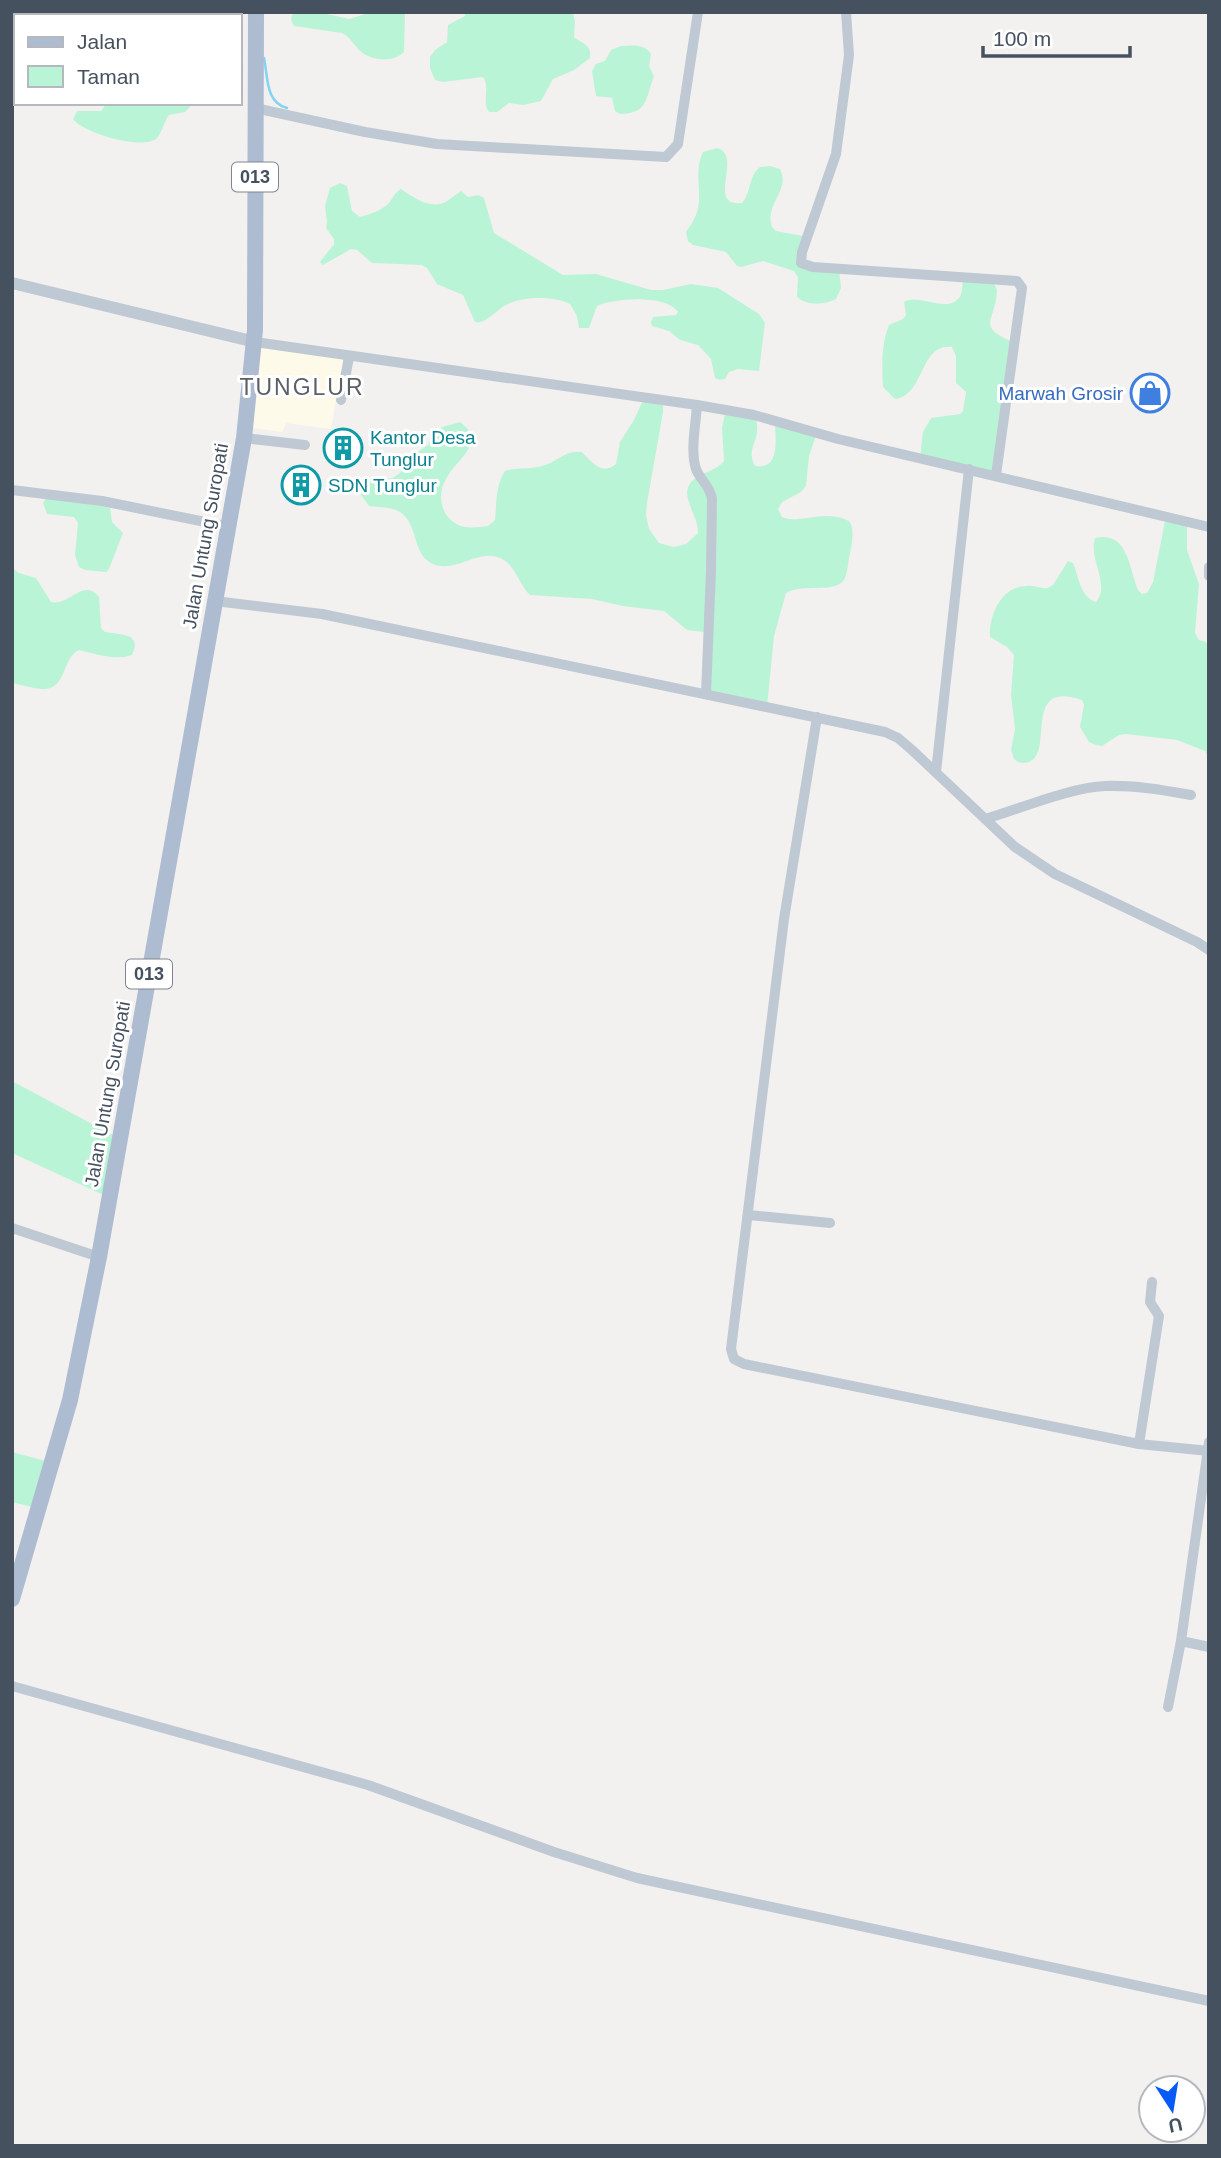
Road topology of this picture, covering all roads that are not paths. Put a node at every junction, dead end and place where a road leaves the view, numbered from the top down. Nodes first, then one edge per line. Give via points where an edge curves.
1 (256, 12) edge
2 (698, 12) edge
3 (846, 12) edge
4 (255, 108) junction
5 (12, 283) edge
6 (255, 342) junction
7 (349, 357) junction
8 (341, 400) dead end
9 (697, 405) junction
10 (244, 438) junction
11 (305, 445) dead end
12 (969, 468) junction
13 (996, 475) junction
14 (12, 490) edge
15 (230, 527) junction
16 (1209, 527) edge
17 (1209, 567) edge
18 (1209, 576) edge
19 (215, 601) junction
20 (706, 694) junction
21 (817, 717) junction
22 (936, 772) junction
23 (1191, 795) dead end
24 (985, 819) junction
25 (1209, 950) edge
26 (749, 1215) junction
27 (830, 1223) dead end
28 (12, 1228) edge
29 (99, 1257) junction
30 (1152, 1282) dead end
31 (1139, 1444) junction
32 (1208, 1448) edge
33 (12, 1599) edge
34 (1181, 1641) junction
35 (1209, 1647) edge
36 (12, 1686) edge
37 (1168, 1707) dead end
38 (1209, 2001) edge

1 - 4 main road, 013
2 - 4 street via 678,145 666,157 436,144
3 - 13 street via 849,55 836,154 801,262 813,267 1021,284
4 - 6 main road, 013
5 - 6 street
6 - 7 street
6 - 10 main road, Jalan Untung Suropati / 013
7 - 8 street
7 - 9 street
9 - 12 street
9 - 20 street via 696,470 712,499
10 - 11 street
10 - 15 main road, Jalan Untung Suropati / 013
12 - 13 street
12 - 22 street
13 - 16 street
14 - 15 street via 102,501
15 - 19 main road, Jalan Untung Suropati / 013
17 - 18 street
19 - 20 street via 322,614
19 - 29 main road, Jalan Untung Suropati / 013
20 - 21 street
21 - 22 street via 898,738
21 - 26 street via 784,919
22 - 24 street
23 - 24 street via 1156,789 1086,788
24 - 25 street via 1055,874
26 - 27 street
26 - 31 street via 731,1349 734,1359
28 - 29 street
29 - 33 main road, Jalan Untung Suropati / 013 via 70,1400
30 - 31 street via 1150,1302 1159,1316
31 - 32 street
32 - 34 street
34 - 35 street
34 - 37 street
36 - 38 street via 368,1785 637,1878

